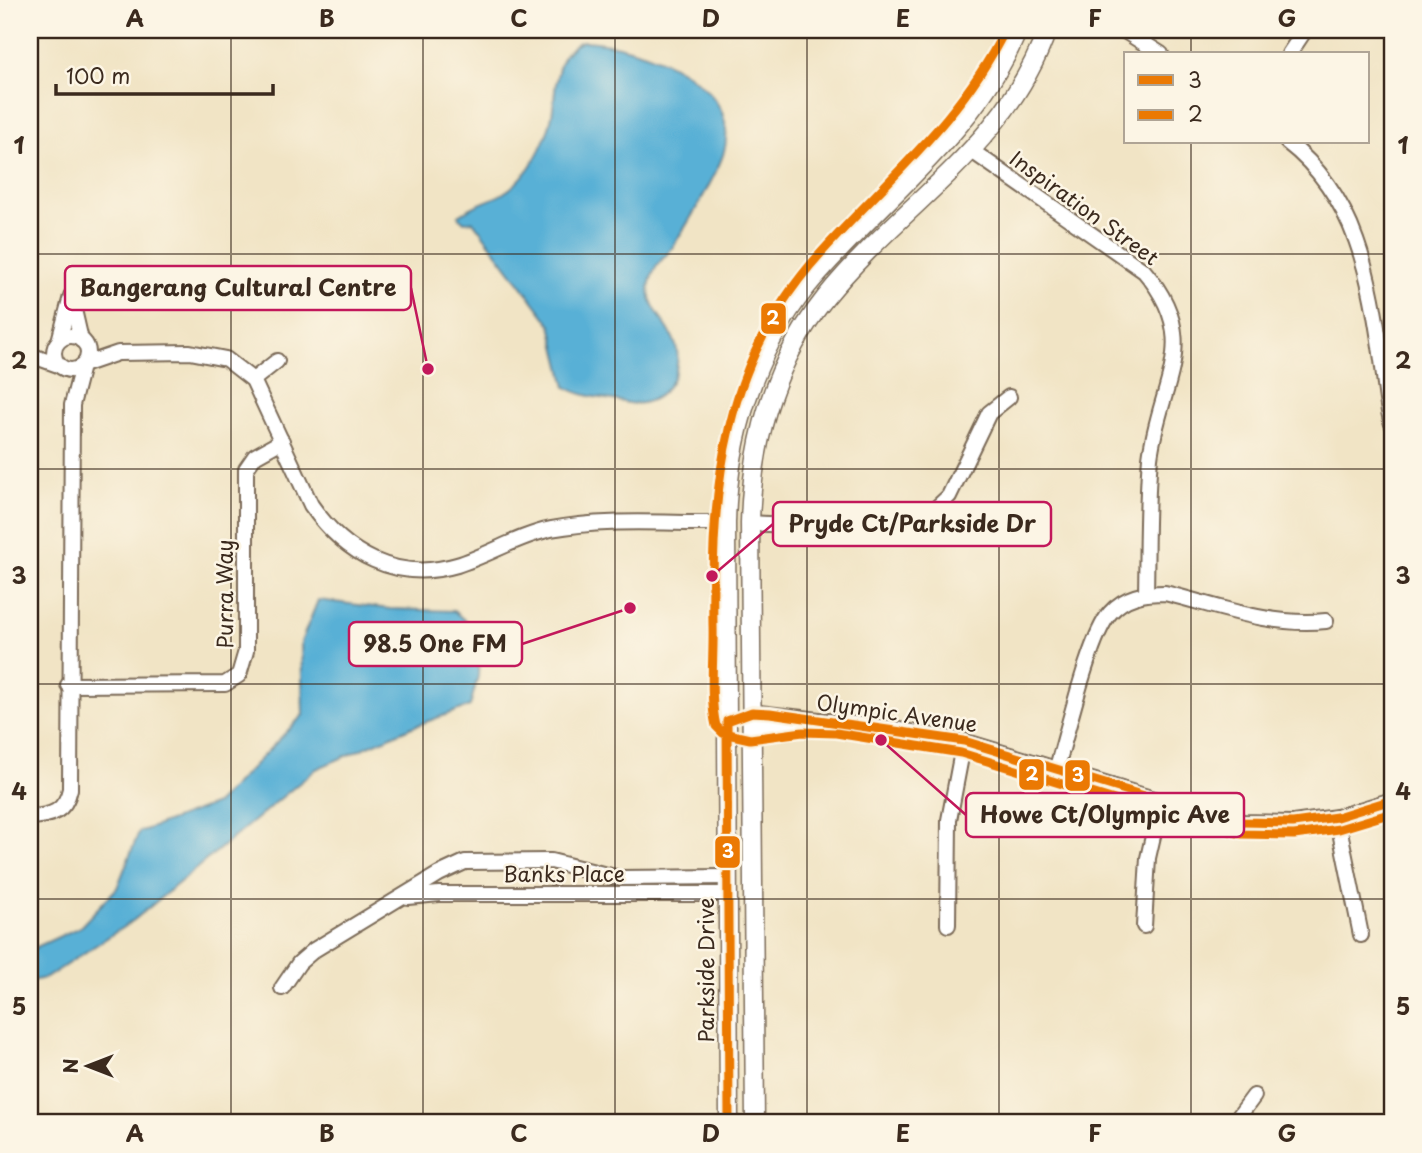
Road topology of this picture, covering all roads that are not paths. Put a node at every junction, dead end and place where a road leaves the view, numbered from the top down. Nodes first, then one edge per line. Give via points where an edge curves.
1 (1018, 30) edge
2 (1047, 30) edge
3 (1123, 30) edge
4 (1305, 30) edge
5 (1158, 52) edge
6 (1290, 52) edge
7 (951, 136) junction
8 (1289, 144) edge
9 (972, 151) junction
10 (82, 340) junction
11 (59, 342) junction
12 (30, 352) edge
13 (118, 353) junction
14 (277, 361) dead end
15 (59, 365) junction
16 (83, 365) junction
17 (253, 380) junction
18 (1009, 397) dead end
19 (72, 405) junction
20 (1392, 424) edge
21 (282, 441) junction
22 (726, 523) junction
23 (750, 523) junction
24 (1146, 593) junction
25 (1326, 621) dead end
26 (68, 685) junction
27 (752, 720) junction
28 (727, 721) junction
29 (964, 741) junction
30 (1057, 767) junction
31 (1392, 800) edge
32 (1161, 801) junction
33 (30, 817) edge
34 (1337, 817) junction
35 (587, 872) junction
36 (630, 886) junction
37 (728, 886) junction
38 (753, 886) junction
39 (585, 894) junction
40 (401, 898) junction
41 (948, 925) dead end
42 (1144, 926) dead end
43 (1361, 935) dead end
44 (282, 988) dead end
45 (1254, 1096) dead end
46 (729, 1123) edge
47 (755, 1123) edge
48 (1234, 1123) edge

1 - 7 street, Parkside Drive via 988,88
2 - 9 street via 1009,106
3 - 5 street
4 - 6 street
7 - 9 street
7 - 22 street, Parkside Drive via 807,287 773,339 735,440
8 - 20 street via 1333,190 1354,227 1367,271
9 - 23 street via 851,270 822,302 793,346 755,451
9 - 24 street, Inspiration Street via 1144,271 1161,291 1171,317 1174,365 1157,424 1147,490
10 - 11 street via 72,336
10 - 11 street via 71,296
10 - 13 street
10 - 16 street via 88,351
11 - 12 street
11 - 15 street via 54,352
12 - 15 street
13 - 16 street
13 - 17 street via 212,354
14 - 17 street
15 - 16 street via 69,371
15 - 19 street
16 - 19 street
17 - 21 street
18 - 23 street via 989,413 949,496 905,527 880,530
19 - 26 street
21 - 22 street via 311,505 340,541 362,556 412,570 455,565 523,538 584,524
21 - 26 street, Purra Way via 256,456 246,469 246,651 239,675 225,684
22 - 23 street
22 - 28 street, Parkside Drive
23 - 27 street
24 - 25 street via 1165,593 1276,622
24 - 30 street via 1125,600 1101,626
26 - 33 street via 68,801 49,816
27 - 28 street
27 - 29 street, Olympic Avenue via 888,728
27 - 38 street
28 - 37 street, Parkside Drive
29 - 30 street, Olympic Avenue
29 - 41 street via 949,820
30 - 32 street, Olympic Avenue
31 - 34 street, Olympic Avenue
32 - 34 street, Olympic Avenue via 1243,822 1293,823
32 - 42 street via 1149,858
34 - 43 street
35 - 36 street, Banks Place
35 - 39 street
35 - 40 street, Banks Place via 551,861 465,862
36 - 37 street, Banks Place
36 - 39 street, Banks Place
37 - 38 street
37 - 46 street, Parkside Drive
38 - 47 street
39 - 40 street, Banks Place
40 - 44 street, Banks Place via 307,955
45 - 48 street

